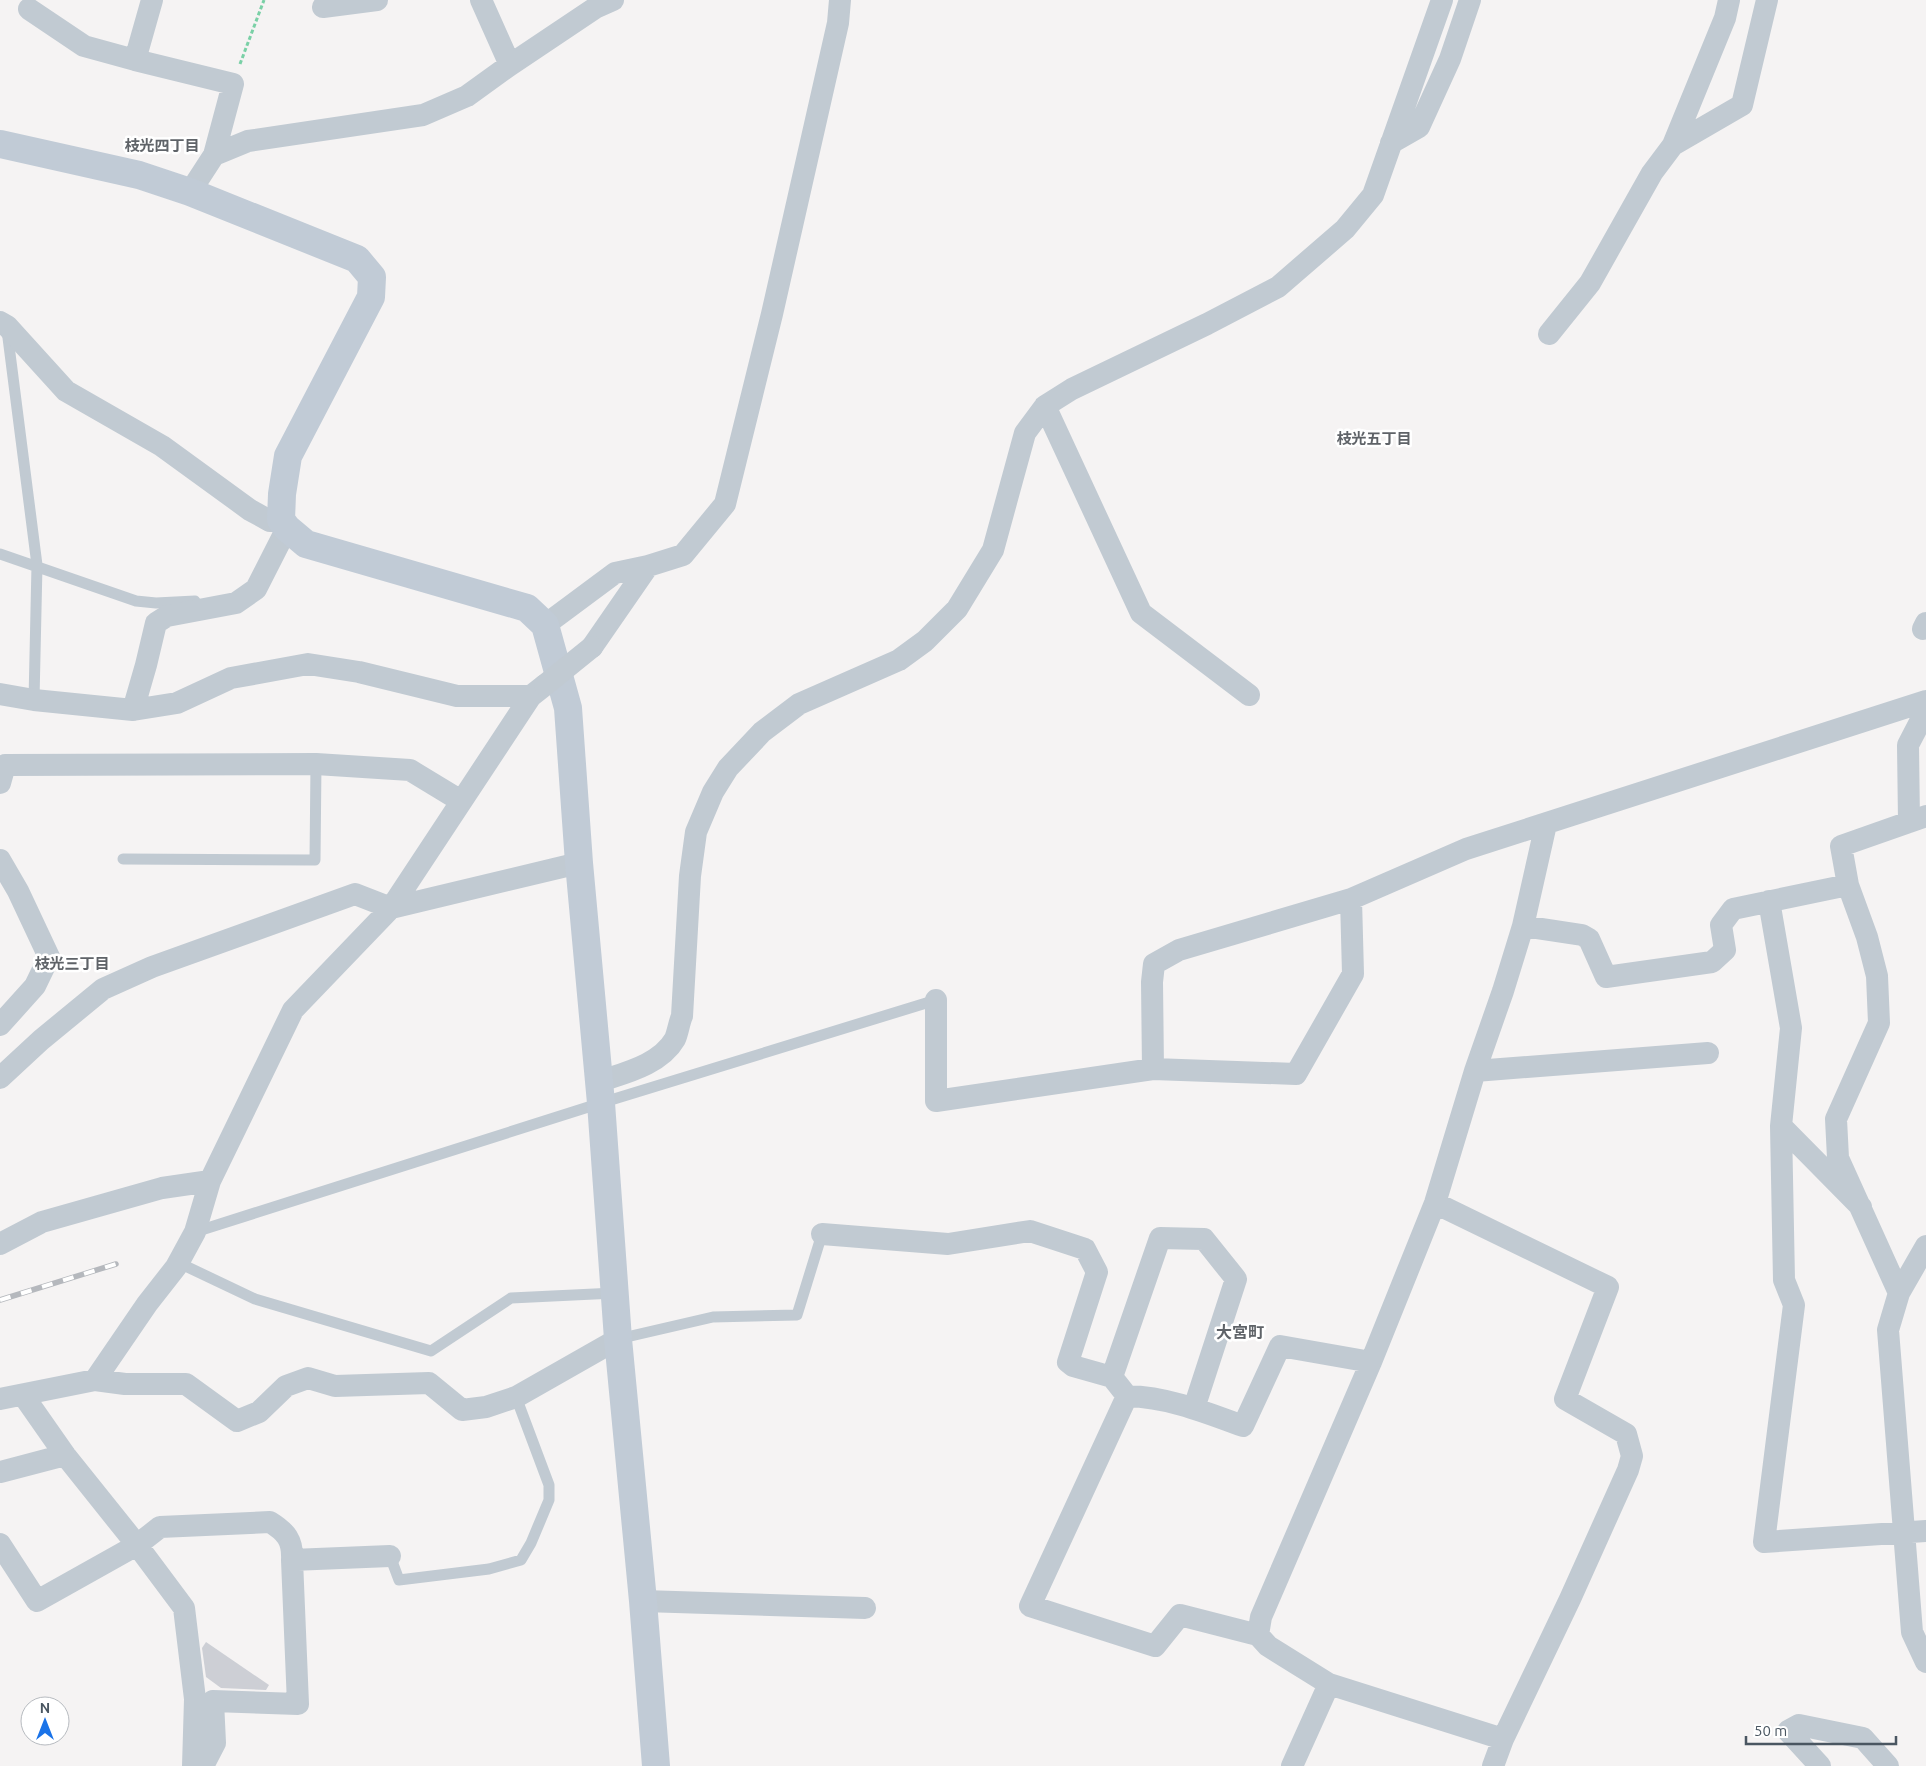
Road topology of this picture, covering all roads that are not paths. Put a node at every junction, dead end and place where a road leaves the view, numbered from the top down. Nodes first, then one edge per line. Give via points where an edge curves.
1 (152, 0) edge
2 (377, 0) edge
3 (481, 0) edge
4 (840, 0) edge
5 (1442, 0) edge
6 (1470, 0) edge
7 (1728, 0) edge
8 (1767, 0) edge
9 (599, 3) edge
10 (323, 8) dead end
11 (29, 9) dead end
12 (135, 60) junction
13 (510, 65) junction
14 (1391, 143) junction
15 (0, 144) edge
16 (1672, 145) junction
17 (214, 155) junction
18 (190, 192) junction
19 (3, 324) edge
20 (1549, 334) dead end
21 (1045, 406) junction
22 (284, 524) junction
23 (0, 554) edge
24 (37, 566) junction
25 (648, 566) junction
26 (243, 598) junction
27 (1926, 623) edge
28 (545, 625) junction
29 (1926, 628) edge
30 (538, 691) junction
31 (0, 694) edge
32 (1249, 695) dead end
33 (34, 700) junction
34 (1926, 701) edge
35 (133, 710) junction
36 (1926, 715) edge
37 (316, 764) junction
38 (0, 783) edge
39 (461, 801) junction
40 (1917, 819) edge
41 (1546, 824) junction
42 (123, 859) dead end
43 (0, 860) edge
44 (579, 863) junction
45 (1848, 884) junction
46 (1352, 899) junction
47 (1769, 901) junction
48 (391, 908) junction
49 (1523, 926) junction
50 (936, 1000) joint
51 (0, 1025) edge
52 (1708, 1053) dead end
53 (1152, 1069) junction
54 (1475, 1071) junction
55 (0, 1078) edge
56 (600, 1093) junction
57 (1781, 1126) junction
58 (210, 1181) junction
59 (1435, 1203) junction
60 (1862, 1207) junction
61 (195, 1232) junction
62 (822, 1234) joint
63 (0, 1244) edge
64 (1926, 1246) edge
65 (179, 1263) junction
66 (615, 1292) junction
67 (1898, 1292) junction
68 (618, 1339) junction
69 (1371, 1362) junction
70 (1112, 1377) junction
71 (95, 1380) junction
72 (1127, 1396) junction
73 (6, 1397) edge
74 (516, 1397) junction
75 (1194, 1408) junction
76 (65, 1455) junction
77 (0, 1472) edge
78 (1926, 1531) edge
79 (1903, 1534) junction
80 (0, 1544) edge
81 (137, 1545) junction
82 (390, 1556) joint
83 (292, 1560) junction
84 (643, 1601) junction
85 (865, 1608) dead end
86 (1258, 1635) junction
87 (1926, 1662) edge
88 (1329, 1684) junction
89 (1502, 1739) junction
90 (194, 1766) edge
91 (203, 1766) edge
92 (656, 1766) edge
93 (1292, 1766) edge
94 (1493, 1766) edge
95 (1820, 1766) edge
96 (1888, 1766) edge

1 - 12 street
2 - 10 street
3 - 13 street
4 - 25 street via 838,23 772,314 725,504 683,555
5 - 14 street
6 - 14 street via 1450,59 1419,127
7 - 16 street via 1725,18
8 - 16 street via 1742,105
9 - 13 street
11 - 12 street via 84,46
12 - 17 street via 233,84
13 - 17 street via 467,96 423,115 248,141
14 - 21 street via 1373,195 1344,229 1278,287 1072,389
15 - 18 street via 139,175
16 - 20 street via 1652,172 1590,283
17 - 18 street
18 - 22 street via 357,259 372,277 371,297 288,456 282,494
19 - 22 street via 66,391 162,446 250,510 270,521
19 - 24 lane
21 - 32 street via 1141,613
21 - 56 street via 1025,433 993,550 957,609 925,641 899,660 799,704 762,732 728,768 713,792 696,832 690,876 682,1016 675,1038 662,1054
22 - 26 street via 256,588
22 - 28 street via 306,544 527,608
23 - 24 lane
24 - 26 lane via 136,601 156,603
24 - 33 lane
25 - 28 street via 615,574
25 - 30 street, bridge via 592,647
26 - 35 street via 236,603 167,616 156,623
27 - 29 street via 1922,629
28 - 44 street via 568,708
30 - 35 street via 457,696 358,672 308,664 231,678 177,703
30 - 39 street
31 - 33 street
33 - 35 street
34 - 41 street
36 - 40 street via 1908,745
37 - 38 street via 5,765
37 - 39 street via 410,770
37 - 42 lane via 315,860
39 - 48 street
40 - 45 street via 1841,846
41 - 46 street via 1466,849
41 - 49 street
43 - 51 street via 49,957 35,986
44 - 48 street
44 - 56 street
45 - 47 street
45 - 60 street via 1877,976 1879,1022 1836,1119 1838,1158
46 - 53 street via 1179,950 1154,964
46 - 53 street via 1353,974 1296,1074
47 - 49 street via 1733,909 1721,925 1725,950 1712,962 1606,977 1589,939 1582,935
47 - 57 street via 1791,1028
48 - 55 street via 355,894 152,967 103,989 40,1040
48 - 58 street via 293,1010
49 - 54 street
50 - 53 street via 936,1101
50 - 56 lane
52 - 54 street
54 - 59 street
56 - 61 lane
56 - 66 street
57 - 60 street
57 - 79 street via 1784,1280 1794,1304 1764,1542
58 - 61 street
58 - 63 street via 162,1188 42,1222
59 - 69 street
59 - 89 street via 1608,1287 1565,1400 1626,1434 1632,1456 1570,1599
60 - 67 street
61 - 65 street
62 - 68 lane via 797,1315 713,1317
62 - 70 street via 948,1244 1030,1231 1085,1249 1097,1272 1068,1362
64 - 67 street
65 - 66 lane via 255,1299 431,1351 511,1298
65 - 71 street
66 - 68 street
67 - 79 street via 1888,1330
68 - 74 street
68 - 84 street
69 - 75 street via 1280,1346 1243,1426
69 - 86 street via 1261,1617
70 - 72 street
70 - 75 street via 1160,1238 1204,1239 1236,1279
71 - 73 street
71 - 74 street via 125,1384 186,1384 237,1421 259,1412 286,1386 308,1378 335,1386 429,1383 462,1410 486,1407
72 - 75 street via 1150,1397
72 - 86 street via 1030,1606 1155,1646 1180,1615
73 - 76 street
74 - 82 lane via 549,1485 549,1500 521,1560 489,1569 399,1580
76 - 77 street
76 - 81 street
78 - 79 street
79 - 87 street via 1912,1632
80 - 81 street via 37,1601
81 - 83 street via 160,1527 270,1522 284,1531 293,1548
81 - 90 street via 184,1608 195,1700
82 - 83 street
83 - 91 street via 298,1704 213,1702 215,1743
84 - 85 street
84 - 92 street
86 - 88 street via 1268,1646
88 - 89 street
88 - 93 street
89 - 94 street
95 - 96 street via 1788,1731 1799,1725 1863,1738

